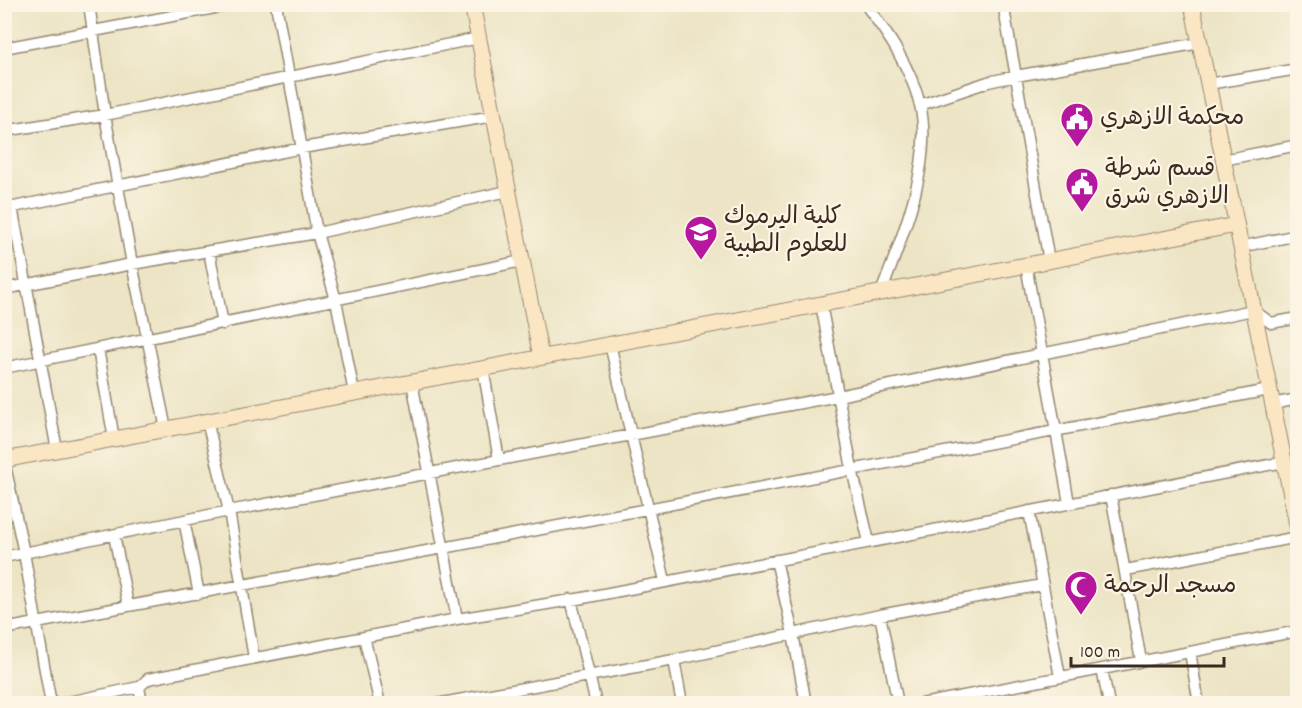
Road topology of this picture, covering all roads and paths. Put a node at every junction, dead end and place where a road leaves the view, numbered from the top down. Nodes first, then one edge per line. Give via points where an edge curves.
1 (89, 4) edge
2 (236, 4) edge
3 (276, 4) edge
4 (472, 4) edge
5 (865, 4) edge
6 (1006, 4) edge
7 (1194, 5) edge
8 (93, 31) junction
9 (479, 38) junction
10 (1200, 43) junction
11 (4, 48) edge
12 (1298, 69) edge
13 (1016, 76) junction
14 (290, 78) junction
15 (1208, 84) junction
16 (920, 105) junction
17 (105, 115) junction
18 (494, 116) junction
19 (4, 131) edge
20 (1298, 145) edge
21 (303, 148) junction
22 (1223, 160) junction
23 (118, 187) junction
24 (508, 191) junction
25 (8, 208) edge
26 (1236, 225) junction
27 (317, 233) junction
28 (1298, 235) edge
29 (1240, 247) junction
30 (208, 251) junction
31 (522, 261) junction
32 (1049, 261) junction
33 (132, 264) junction
34 (1026, 265) junction
35 (25, 285) junction
36 (4, 289) edge
37 (881, 293) junction
38 (336, 300) junction
39 (821, 304) junction
40 (1253, 310) junction
41 (1298, 318) edge
42 (223, 324) junction
43 (148, 339) junction
44 (610, 344) junction
45 (99, 349) junction
46 (1043, 353) junction
47 (541, 357) junction
48 (40, 361) junction
49 (4, 368) edge
50 (483, 368) junction
51 (412, 382) junction
52 (354, 393) junction
53 (838, 396) junction
54 (1271, 397) junction
55 (1298, 399) edge
56 (207, 421) junction
57 (166, 429) junction
58 (1056, 431) junction
59 (631, 435) junction
60 (114, 439) junction
61 (57, 450) junction
62 (4, 460) edge
63 (499, 460) junction
64 (1284, 462) junction
65 (852, 470) junction
66 (429, 473) junction
67 (1292, 478) edge
68 (1111, 495) junction
69 (1069, 504) junction
70 (648, 509) junction
71 (228, 511) junction
72 (1029, 511) junction
73 (184, 520) junction
74 (1298, 530) edge
75 (114, 535) junction
76 (1298, 537) edge
77 (869, 542) junction
78 (443, 548) junction
79 (24, 554) junction
80 (4, 557) edge
81 (777, 560) junction
82 (1126, 570) junction
83 (665, 581) junction
84 (241, 585) junction
85 (1041, 585) junction
86 (199, 594) junction
87 (571, 599) junction
88 (128, 605) junction
89 (880, 615) junction
90 (457, 619) junction
91 (37, 623) junction
92 (4, 629) edge
93 (1298, 631) edge
94 (793, 634) junction
95 (364, 637) junction
96 (1190, 652) junction
97 (254, 658) junction
98 (674, 660) junction
99 (1141, 661) junction
100 (1102, 669) junction
101 (589, 675) junction
102 (1060, 677) junction
103 (139, 687) junction
104 (461, 701) edge
105 (51, 704) edge
106 (59, 704) edge
107 (142, 704) edge
108 (380, 704) edge
109 (437, 704) edge
110 (596, 704) edge
111 (682, 704) edge
112 (806, 704) edge
113 (898, 704) edge
114 (922, 704) edge
115 (1109, 704) edge
116 (1199, 704) edge

1 - 8 street
2 - 8 street
3 - 14 street
4 - 9 street
5 - 16 street via 908,70
6 - 13 street
7 - 10 street
8 - 11 street
8 - 17 street
9 - 14 street
9 - 18 street
10 - 13 street
10 - 15 street
12 - 15 street
13 - 16 street
13 - 32 street
14 - 17 street
14 - 21 street
15 - 22 street
16 - 37 street via 924,147 918,176 903,235
17 - 19 street
17 - 23 street
18 - 21 street
18 - 24 street
20 - 22 street
21 - 23 street
21 - 27 street
22 - 26 street
23 - 25 street
23 - 33 street
24 - 27 street
24 - 31 street
25 - 35 street
26 - 29 street
26 - 32 street
27 - 30 street
27 - 38 street
28 - 29 street
29 - 40 street
30 - 33 street
30 - 42 street
31 - 38 street
31 - 47 street
32 - 34 street
33 - 35 street
33 - 43 street
34 - 37 street
34 - 46 street
35 - 36 street
35 - 48 street
37 - 39 street
38 - 42 street
38 - 52 street
39 - 44 street
39 - 53 street
40 - 41 street via 1271,323
40 - 46 street
40 - 54 street
42 - 43 street
43 - 45 street
43 - 57 street
44 - 47 street
44 - 59 street
45 - 48 street
45 - 60 street
46 - 53 street
46 - 58 street
47 - 50 street
48 - 49 street
48 - 61 street
50 - 51 street
50 - 63 street
51 - 52 street
51 - 66 street
52 - 56 street
53 - 59 street
53 - 65 street
54 - 55 street
54 - 58 street
54 - 64 street
56 - 57 street
56 - 71 street
57 - 60 street
58 - 65 street
58 - 69 street
59 - 63 street
59 - 70 street
60 - 61 street
61 - 62 street
62 - 79 street
63 - 66 street
64 - 67 street
64 - 68 street
65 - 70 street
65 - 77 street
66 - 71 street
66 - 78 street
67 - 74 street
68 - 69 street
68 - 82 street
69 - 72 street
70 - 78 street
70 - 83 street
71 - 73 street
71 - 84 street
72 - 77 street
72 - 85 street
73 - 75 street
73 - 86 street
75 - 79 street
75 - 88 street
76 - 82 street
77 - 81 street
78 - 84 street
78 - 90 street
79 - 80 street
79 - 91 street
81 - 83 street
81 - 94 street
82 - 99 street
83 - 87 street
84 - 86 street
84 - 97 street
85 - 89 street
85 - 102 street
86 - 88 street
87 - 90 street
87 - 101 street
88 - 91 street
89 - 94 street
89 - 113 street
90 - 95 street
91 - 92 street
91 - 105 street
93 - 96 street
94 - 98 street
94 - 112 street
95 - 97 street
95 - 108 street
96 - 99 street
96 - 116 street
97 - 103 street via 148,679
98 - 101 street
98 - 111 street
99 - 100 street
100 - 102 street
100 - 115 street
101 - 104 street
101 - 110 street
102 - 114 street
103 - 106 street
103 - 107 street
104 - 109 street

